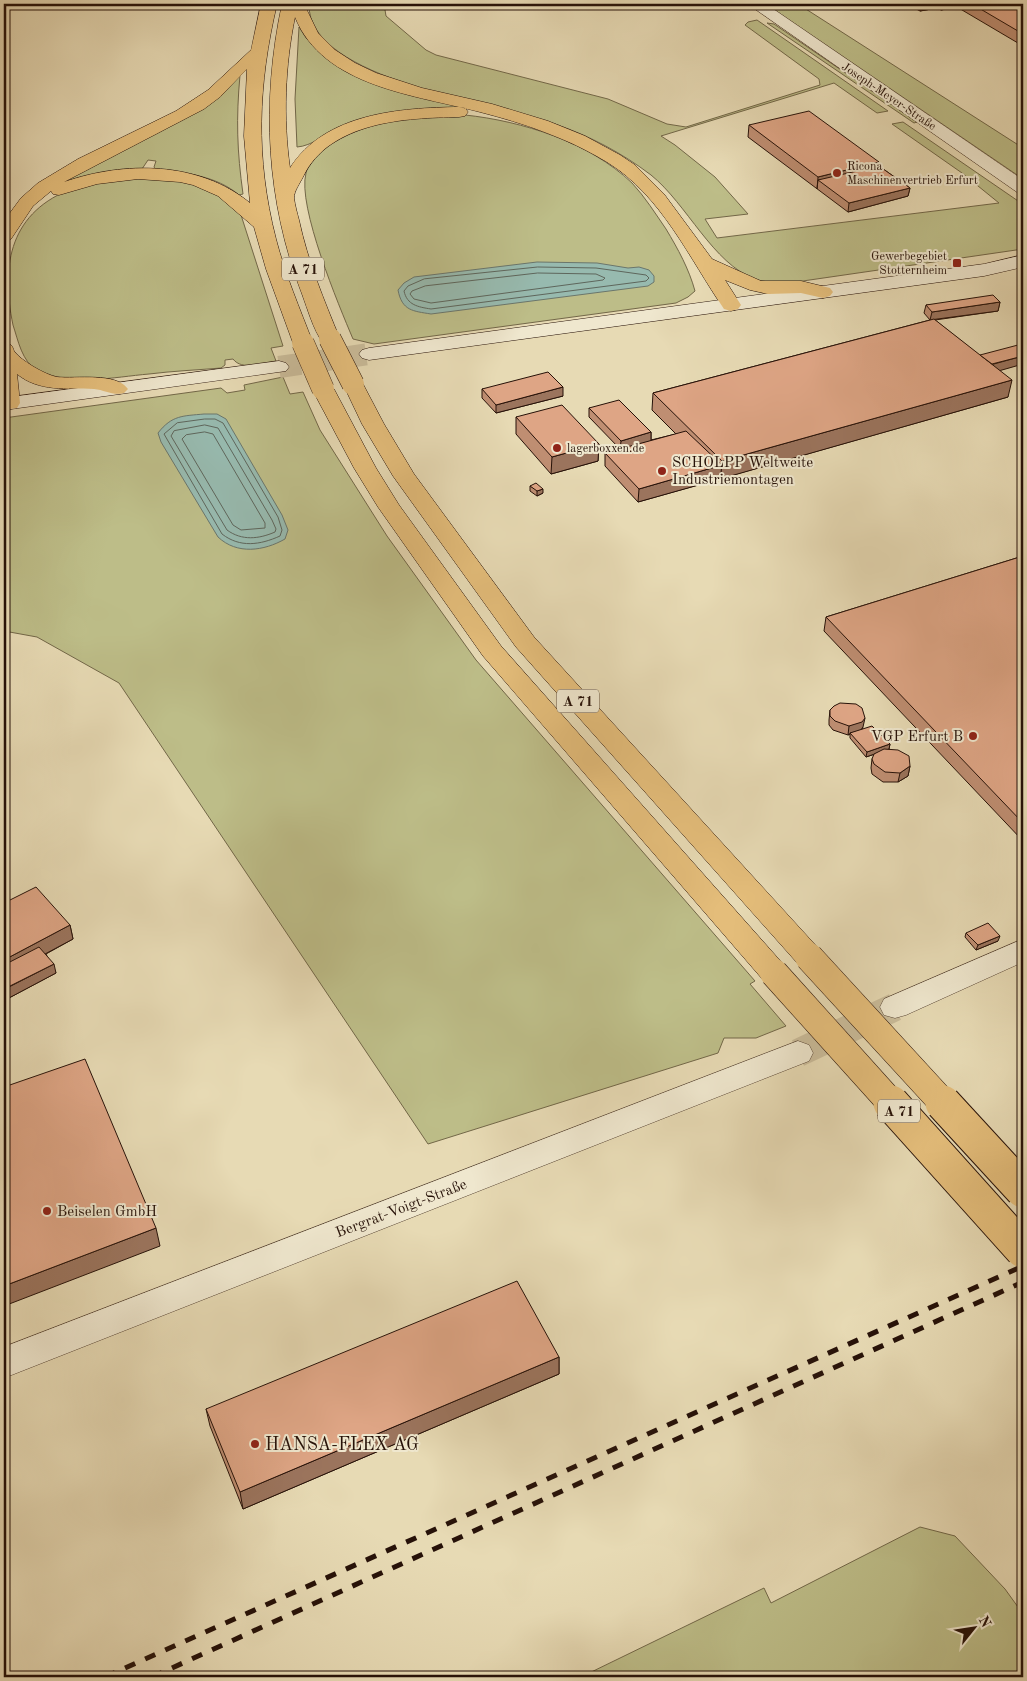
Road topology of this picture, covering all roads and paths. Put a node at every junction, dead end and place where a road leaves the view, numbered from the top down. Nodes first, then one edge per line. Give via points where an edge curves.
1 (269, 4) edge
2 (290, 4) edge
3 (296, 4) edge
4 (756, 4) edge
5 (258, 53) junction
6 (513, 117) junction
7 (1023, 188) edge
8 (284, 196) junction
9 (21, 211) junction
10 (263, 225) junction
11 (4, 235) edge
12 (1023, 261) edge
13 (706, 263) junction
14 (1023, 269) edge
15 (984, 270) junction
16 (823, 292) junction
17 (731, 305) junction
18 (4, 352) edge
19 (369, 354) tunnel mouth
20 (279, 367) tunnel mouth
21 (117, 389) junction
22 (7, 403) edge
23 (1023, 950) edge
24 (895, 1008) tunnel mouth
25 (798, 1053) tunnel mouth
26 (1023, 1190) edge
27 (1023, 1250) edge
28 (4, 1363) edge

1 - 5 highway, A 71
2 - 8 highway, A 71 via 278,62 279,159
3 - 6 highway via 314,37 346,63 413,91
4 - 7 street, Joseph-Meyer-Straße
5 - 9 highway via 200,104 50,183
5 - 10 highway, A 71 via 252,126
6 - 8 highway via 430,112 363,124 328,139 316,148 304,160
6 - 13 highway via 574,139 628,168 649,187
8 - 26 highway, A 71, bridge via 300,261 330,339 374,424 404,476 525,642
9 - 10 highway via 60,189 82,182 146,174 178,177 218,189 245,206
9 - 11 highway
10 - 27 highway, A 71, bridge via 303,343 365,468 492,652
12 - 15 street
13 - 16 highway via 757,286 801,287
13 - 17 highway
14 - 15 street
15 - 16 street
16 - 17 street
17 - 19 street
18 - 21 highway via 26,372 45,380 97,383
18 - 22 highway
20 - 21 street
21 - 22 street
23 - 24 street
25 - 28 street, Bergrat-Voigt-Straße

